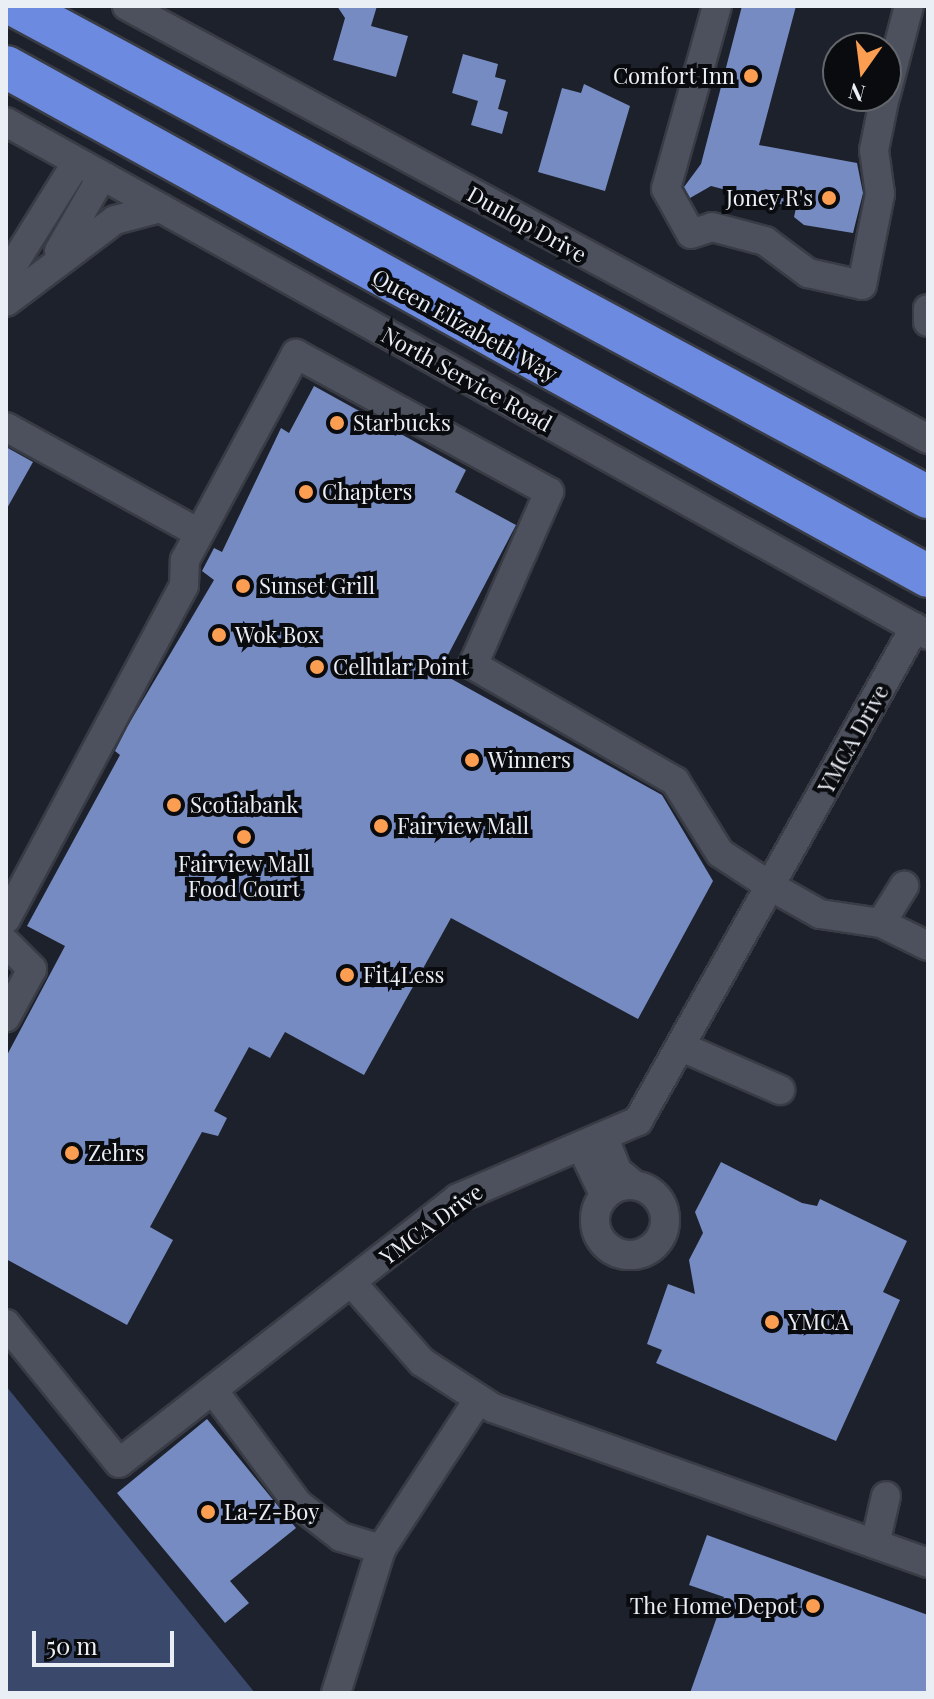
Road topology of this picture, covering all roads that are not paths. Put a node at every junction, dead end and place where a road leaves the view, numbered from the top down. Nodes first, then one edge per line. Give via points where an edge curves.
1 (16, 6) edge
2 (127, 6) edge
3 (717, 6) edge
4 (909, 6) edge
5 (902, 33) edge
6 (6, 67) edge
7 (882, 112) edge
8 (6, 122) edge
9 (77, 162) junction
10 (102, 176) junction
11 (160, 208) junction
12 (42, 274) junction
13 (6, 276) edge
14 (6, 302) edge
15 (928, 309) edge
16 (928, 322) edge
17 (6, 427) edge
18 (928, 439) edge
19 (928, 495) edge
20 (199, 533) junction
21 (928, 576) edge
22 (921, 631) edge
23 (904, 886) dead end
24 (772, 887) junction
25 (6, 919) edge
26 (881, 923) junction
27 (6, 943) edge
28 (928, 946) edge
29 (6, 1017) edge
30 (684, 1048) junction
31 (780, 1090) dead end
32 (593, 1142) junction
33 (634, 1185) junction
34 (605, 1196) junction
35 (352, 1283) junction
36 (6, 1324) edge
37 (213, 1390) junction
38 (478, 1400) junction
39 (886, 1496) dead end
40 (875, 1544) junction
41 (381, 1549) junction
42 (928, 1563) edge
43 (336, 1693) edge

1 - 19 highway
2 - 18 street, Dunlop Drive
3 - 7 street via 666,189 691,234 712,227 765,241 808,273 862,285 880,194 874,150
4 - 5 street
6 - 21 highway, Queen Elizabeth Way
8 - 9 street, North Service Road
9 - 10 street, North Service Road
9 - 13 street
10 - 11 street, North Service Road
10 - 12 street via 85,215
11 - 12 street via 115,220
11 - 22 street, North Service Road
12 - 14 street
15 - 16 street
17 - 20 street
20 - 24 street via 296,354 549,492 473,665 675,781 720,853
20 - 25 street via 185,560 184,585
22 - 24 street, YMCA Drive
23 - 26 street
24 - 26 street via 820,914
24 - 30 street, YMCA Drive
26 - 28 street
27 - 29 street via 32,969
30 - 31 street
30 - 32 street, YMCA Drive via 638,1121
32 - 33 street
32 - 34 street
32 - 35 street, YMCA Drive via 458,1198
33 - 34 street
33 - 34 street via 655,1195 665,1214 663,1235 638,1255 617,1253 601,1241 596,1213
35 - 37 street, YMCA Drive
35 - 38 street via 422,1362
36 - 37 street, YMCA Drive via 119,1463
37 - 41 street via 298,1504 341,1537
38 - 40 street
38 - 41 street
39 - 40 street
40 - 42 street
41 - 43 street

